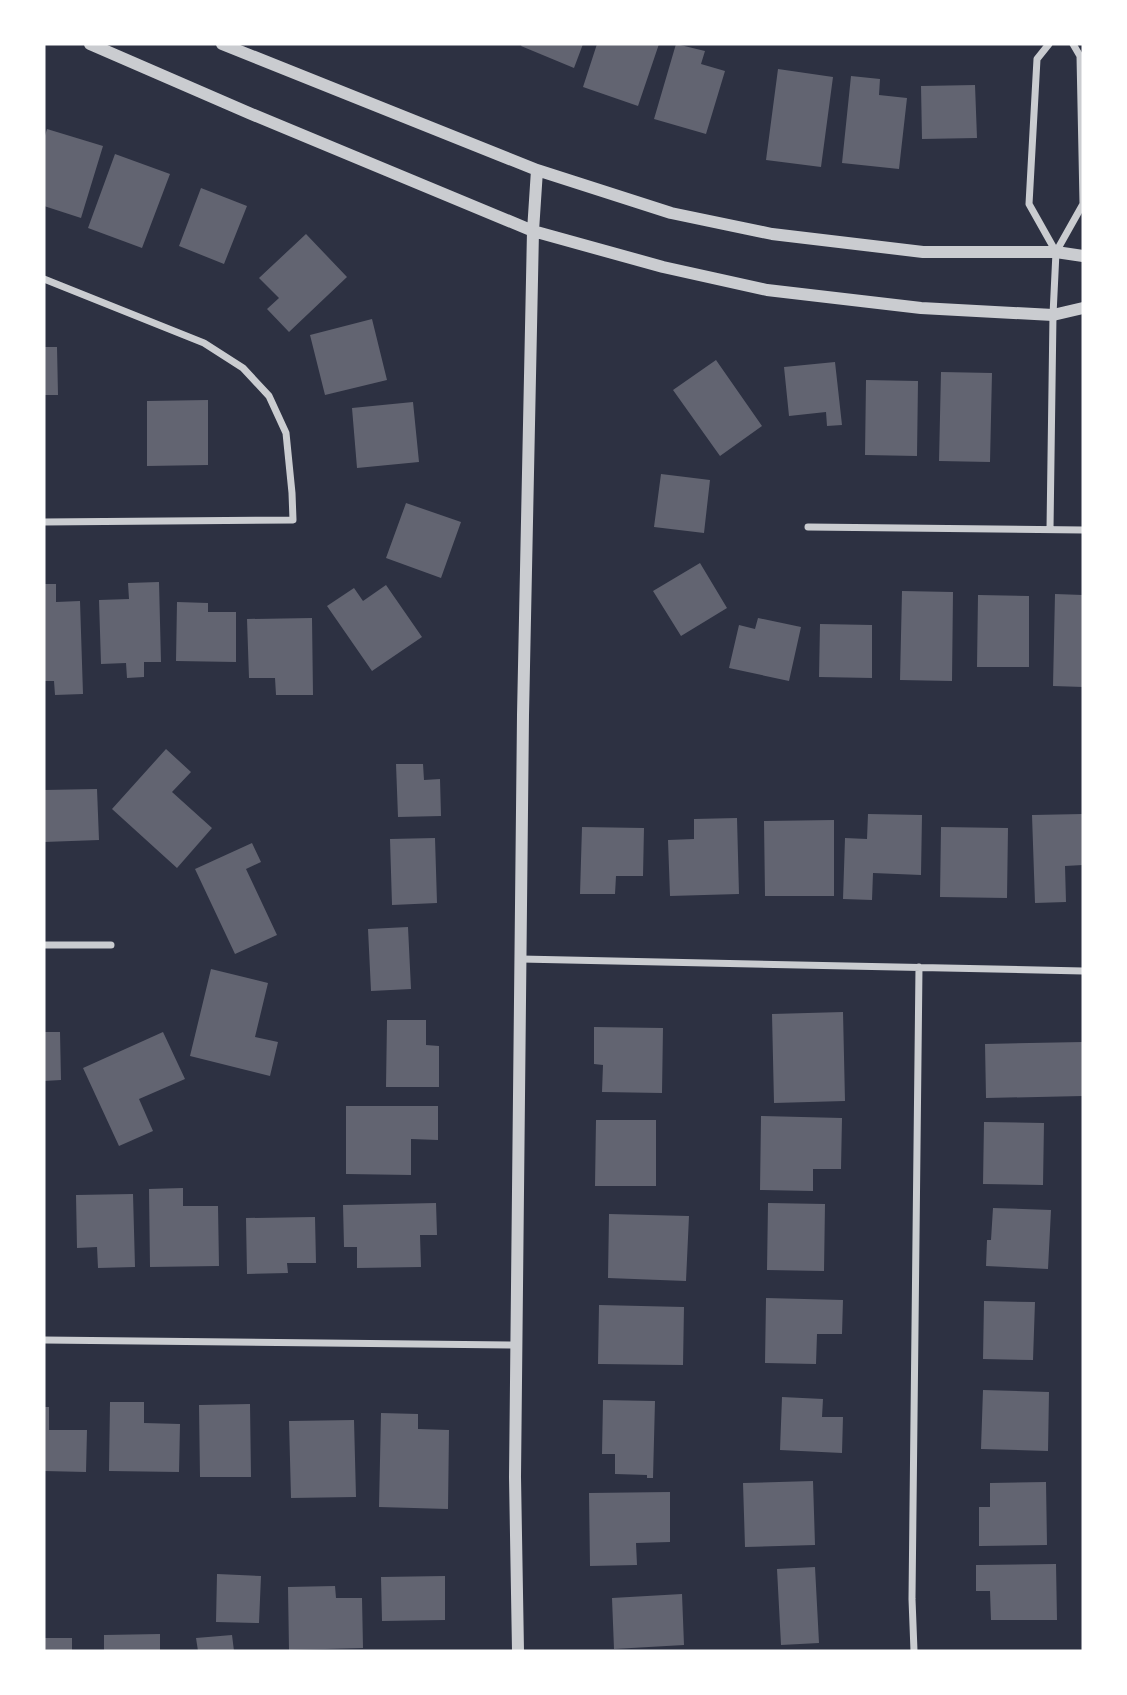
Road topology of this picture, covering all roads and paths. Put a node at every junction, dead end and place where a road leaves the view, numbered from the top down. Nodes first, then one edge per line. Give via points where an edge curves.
1 (89, 44) edge
2 (222, 44) edge
3 (1049, 44) edge
4 (1073, 44) edge
5 (537, 170) junction
6 (1083, 203) edge
7 (533, 231) junction
8 (1056, 252) junction
9 (1083, 256) edge
10 (44, 279) edge
11 (1083, 308) edge
12 (1053, 315) junction
13 (44, 522) edge
14 (808, 527) dead end
15 (1050, 529) junction
16 (1083, 530) edge
17 (44, 945) edge
18 (111, 945) dead end
19 (521, 958) junction
20 (919, 967) junction
21 (1083, 971) edge
22 (44, 1340) edge
23 (517, 1345) junction
24 (519, 1651) edge
25 (914, 1651) edge

1 - 7 street
2 - 5 street
3 - 8 street via 1037,59 1029,204
4 - 6 street via 1080,56
5 - 7 street
5 - 8 street via 671,213 772,234 923,252
6 - 8 street
7 - 12 street via 767,290 921,308
7 - 19 street
8 - 9 street
8 - 12 street
10 - 13 street via 204,343 243,368 269,396 286,433 293,520
11 - 12 street
12 - 15 street
14 - 15 street
15 - 16 street
17 - 18 street
19 - 20 street
19 - 23 street
20 - 21 street
20 - 25 street
22 - 23 street
23 - 24 street

